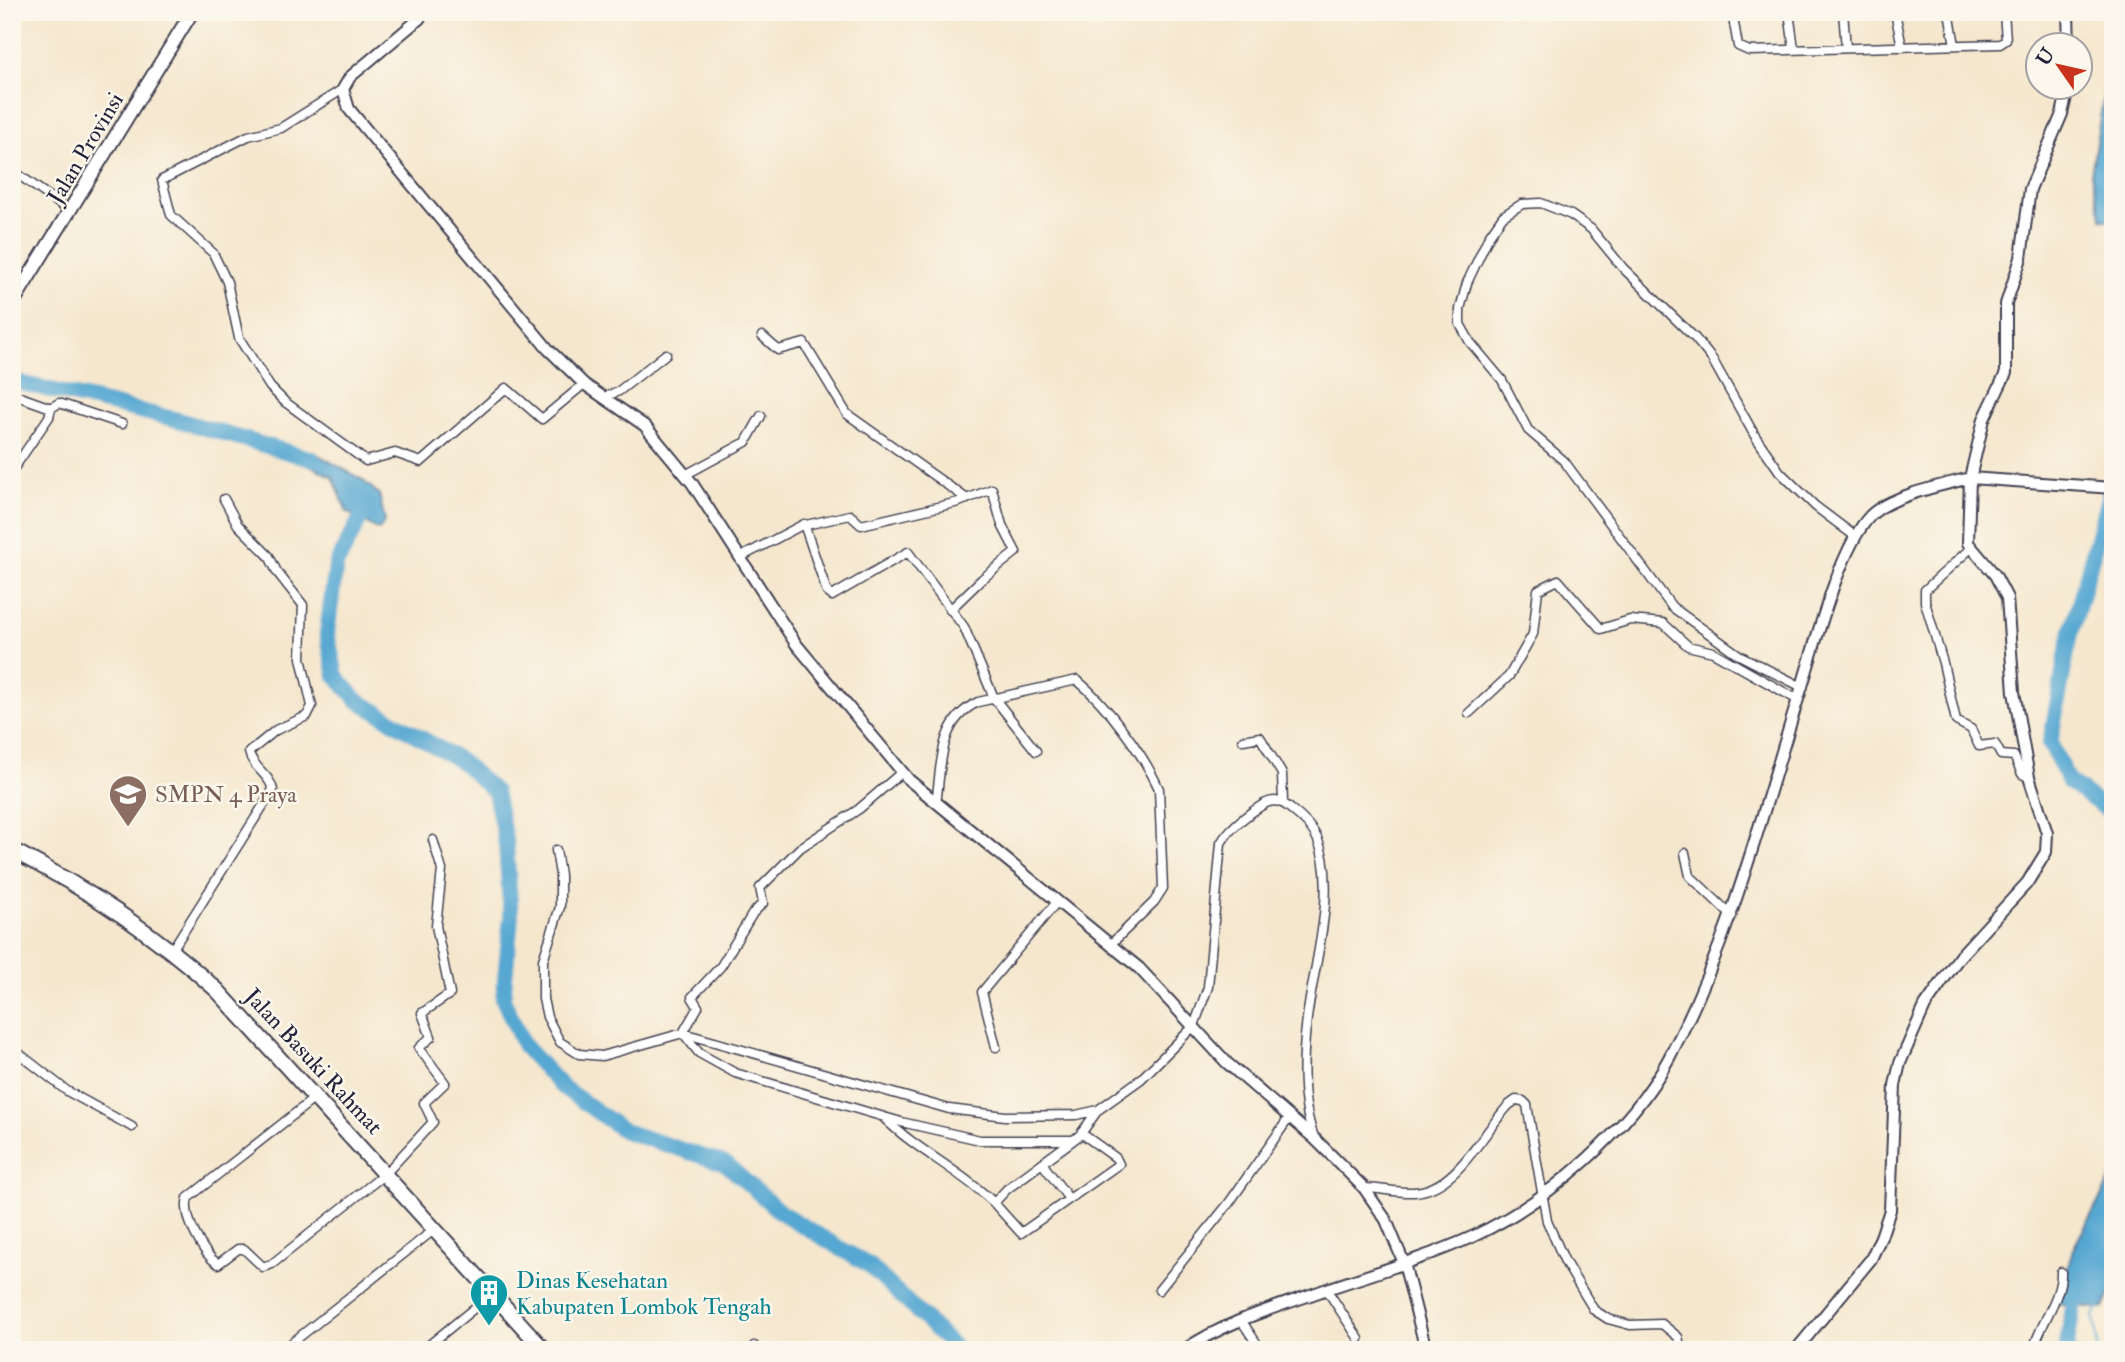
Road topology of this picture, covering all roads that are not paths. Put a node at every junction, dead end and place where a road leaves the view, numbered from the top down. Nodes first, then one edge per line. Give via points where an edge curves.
1 (192, 12) edge
2 (423, 12) edge
3 (1732, 12) edge
4 (1789, 12) edge
5 (1843, 12) edge
6 (1895, 12) edge
7 (1949, 12) edge
8 (2004, 12) edge
9 (2068, 12) edge
10 (2069, 32) edge
11 (1955, 45) junction
12 (1902, 47) junction
13 (1846, 48) junction
14 (1794, 49) junction
15 (343, 89) junction
16 (2065, 102) edge
17 (12, 170) edge
18 (71, 212) junction
19 (12, 304) edge
20 (762, 336) dead end
21 (666, 354) dead end
22 (584, 384) junction
23 (12, 394) edge
24 (604, 397) junction
25 (51, 408) junction
26 (761, 416) dead end
27 (122, 424) dead end
28 (12, 471) edge
29 (685, 475) junction
30 (1970, 478) junction
31 (2113, 488) edge
32 (224, 499) dead end
33 (967, 499) junction
34 (807, 525) junction
35 (1856, 537) junction
36 (1971, 548) junction
37 (741, 556) junction
38 (950, 610) junction
39 (1802, 687) junction
40 (994, 698) junction
41 (1798, 700) junction
42 (1469, 713) dead end
43 (1243, 740) dead end
44 (1036, 751) dead end
45 (902, 772) junction
46 (2029, 777) junction
47 (936, 803) junction
48 (1283, 803) junction
49 (433, 840) dead end
50 (12, 849) edge
51 (556, 850) dead end
52 (1685, 853) dead end
53 (1056, 903) junction
54 (1732, 916) junction
55 (1111, 944) junction
56 (172, 950) junction
57 (1194, 1026) junction
58 (683, 1033) junction
59 (996, 1047) dead end
60 (12, 1048) edge
61 (316, 1097) junction
62 (1098, 1110) junction
63 (883, 1117) junction
64 (1289, 1118) junction
65 (132, 1127) dead end
66 (1082, 1133) junction
67 (1314, 1137) junction
68 (1073, 1140) junction
69 (1042, 1163) junction
70 (386, 1173) junction
71 (1364, 1188) junction
72 (1541, 1194) junction
73 (1069, 1199) junction
74 (994, 1203) junction
75 (436, 1228) junction
76 (1404, 1263) junction
77 (2061, 1272) dead end
78 (1160, 1290) dead end
79 (1327, 1290) junction
80 (494, 1292) junction
81 (1241, 1320) junction
82 (1359, 1339) dead end
83 (283, 1350) edge
84 (423, 1350) edge
85 (544, 1350) edge
86 (1184, 1350) edge
87 (1261, 1350) edge
88 (1426, 1350) edge
89 (1681, 1350) edge
90 (1796, 1350) edge
91 (2033, 1350) edge

1 - 18 main road, Jalan Provinsi
2 - 15 street
3 - 14 street via 1741,49
4 - 14 street
5 - 13 street
6 - 12 street
7 - 11 street
8 - 11 street via 2007,37 2003,43
9 - 10 street
11 - 12 street
12 - 13 street
13 - 14 street
15 - 22 street via 349,109 548,349
15 - 22 street via 281,128 248,136 162,180 171,215 214,253 227,282 239,338 270,387 366,461 396,453 421,462 506,388 541,419
16 - 30 street via 2030,189 2021,258 2006,304 2006,373 1984,419
17 - 18 street
18 - 19 main road, Jalan Provinsi
20 - 33 street via 778,351 804,344 847,414
21 - 24 street
22 - 24 street
23 - 25 street
24 - 29 street via 645,426
25 - 27 street via 63,403
25 - 28 street
26 - 29 street via 746,442
29 - 37 street
30 - 31 street
30 - 35 street via 1878,508
30 - 36 street
32 - 56 street via 238,525 300,598 304,616 301,658 312,706 307,716 251,748 252,761 270,779 273,790
33 - 34 street via 861,525 850,515
33 - 38 street via 992,489 1016,552
34 - 37 street via 800,523
34 - 38 street via 829,595 837,595 907,551
35 - 39 street
35 - 39 street via 1780,472 1712,359 1591,229 1541,203 1522,204 1503,216 1489,236 1460,309 1460,324 1470,342 1502,380 1528,430 1564,461 1672,607 1739,655
36 - 46 street via 1995,575 2007,598 2010,659
36 - 46 street via 1925,590 1925,602 1956,722 1973,731 1979,746 1995,744 2001,755 2014,756 2022,774
37 - 45 street via 796,644
38 - 40 street via 969,639
39 - 41 street
40 - 44 street
40 - 47 street via 963,709 953,720
40 - 55 street via 1077,680 1094,694 1152,774 1159,789 1163,888
41 - 42 street via 1713,652 1688,646 1662,623 1629,620 1601,629 1558,580 1538,590 1533,634 1509,676
41 - 54 street
43 - 48 street via 1260,737 1282,774
45 - 47 street
45 - 58 street via 859,809 800,848 760,888 763,903 721,966 692,997 698,1007
46 - 90 street via 2047,833 2046,852 2027,883 1960,956 1926,1006 1895,1085 1890,1210 1881,1237 1863,1269
47 - 53 street
48 - 57 street via 1270,801 1260,807 1221,843 1208,987
48 - 67 street via 1316,836 1325,876 1306,1028 1304,1104
49 - 70 street via 442,870 436,926 450,994 423,1012 431,1037 418,1046 445,1084 424,1103 432,1124
50 - 56 main road, Jalan Basuki Rahmat via 95,896
51 - 58 street via 560,907 541,982 547,1017 560,1042 579,1054 602,1056
52 - 54 street via 1690,876
53 - 55 street
53 - 59 street via 982,992
54 - 72 street via 1704,987 1648,1094 1614,1135
55 - 57 street
56 - 61 main road, Jalan Basuki Rahmat via 217,990
57 - 62 street via 1141,1079
57 - 64 street via 1227,1063
58 - 62 street via 963,1113 1076,1115
58 - 63 street via 699,1053 735,1073
60 - 65 street via 67,1091
61 - 70 main road, Jalan Basuki Rahmat
61 - 70 street via 188,1198 186,1205 198,1241 214,1261 220,1265 231,1253 244,1249 258,1264 268,1266
62 - 66 street
63 - 68 street via 980,1140
63 - 74 street via 908,1141 970,1181
64 - 67 street
64 - 78 street
66 - 68 street
66 - 73 street via 1120,1163
67 - 71 street
68 - 69 street
69 - 73 street
69 - 74 street
70 - 75 main road, Jalan Basuki Rahmat
71 - 72 street via 1413,1192 1439,1185 1518,1100 1527,1105
71 - 76 street via 1386,1220
72 - 76 street via 1474,1236
72 - 89 street via 1555,1242 1598,1314 1630,1325 1662,1324 1678,1336
73 - 74 street via 1022,1233
75 - 80 main road, Jalan Basuki Rahmat
75 - 83 street
76 - 79 street
76 - 88 street
77 - 91 street via 2059,1291
79 - 81 street
79 - 82 street
80 - 84 street
80 - 85 main road, Jalan Basuki Rahmat
81 - 86 street
81 - 87 street

